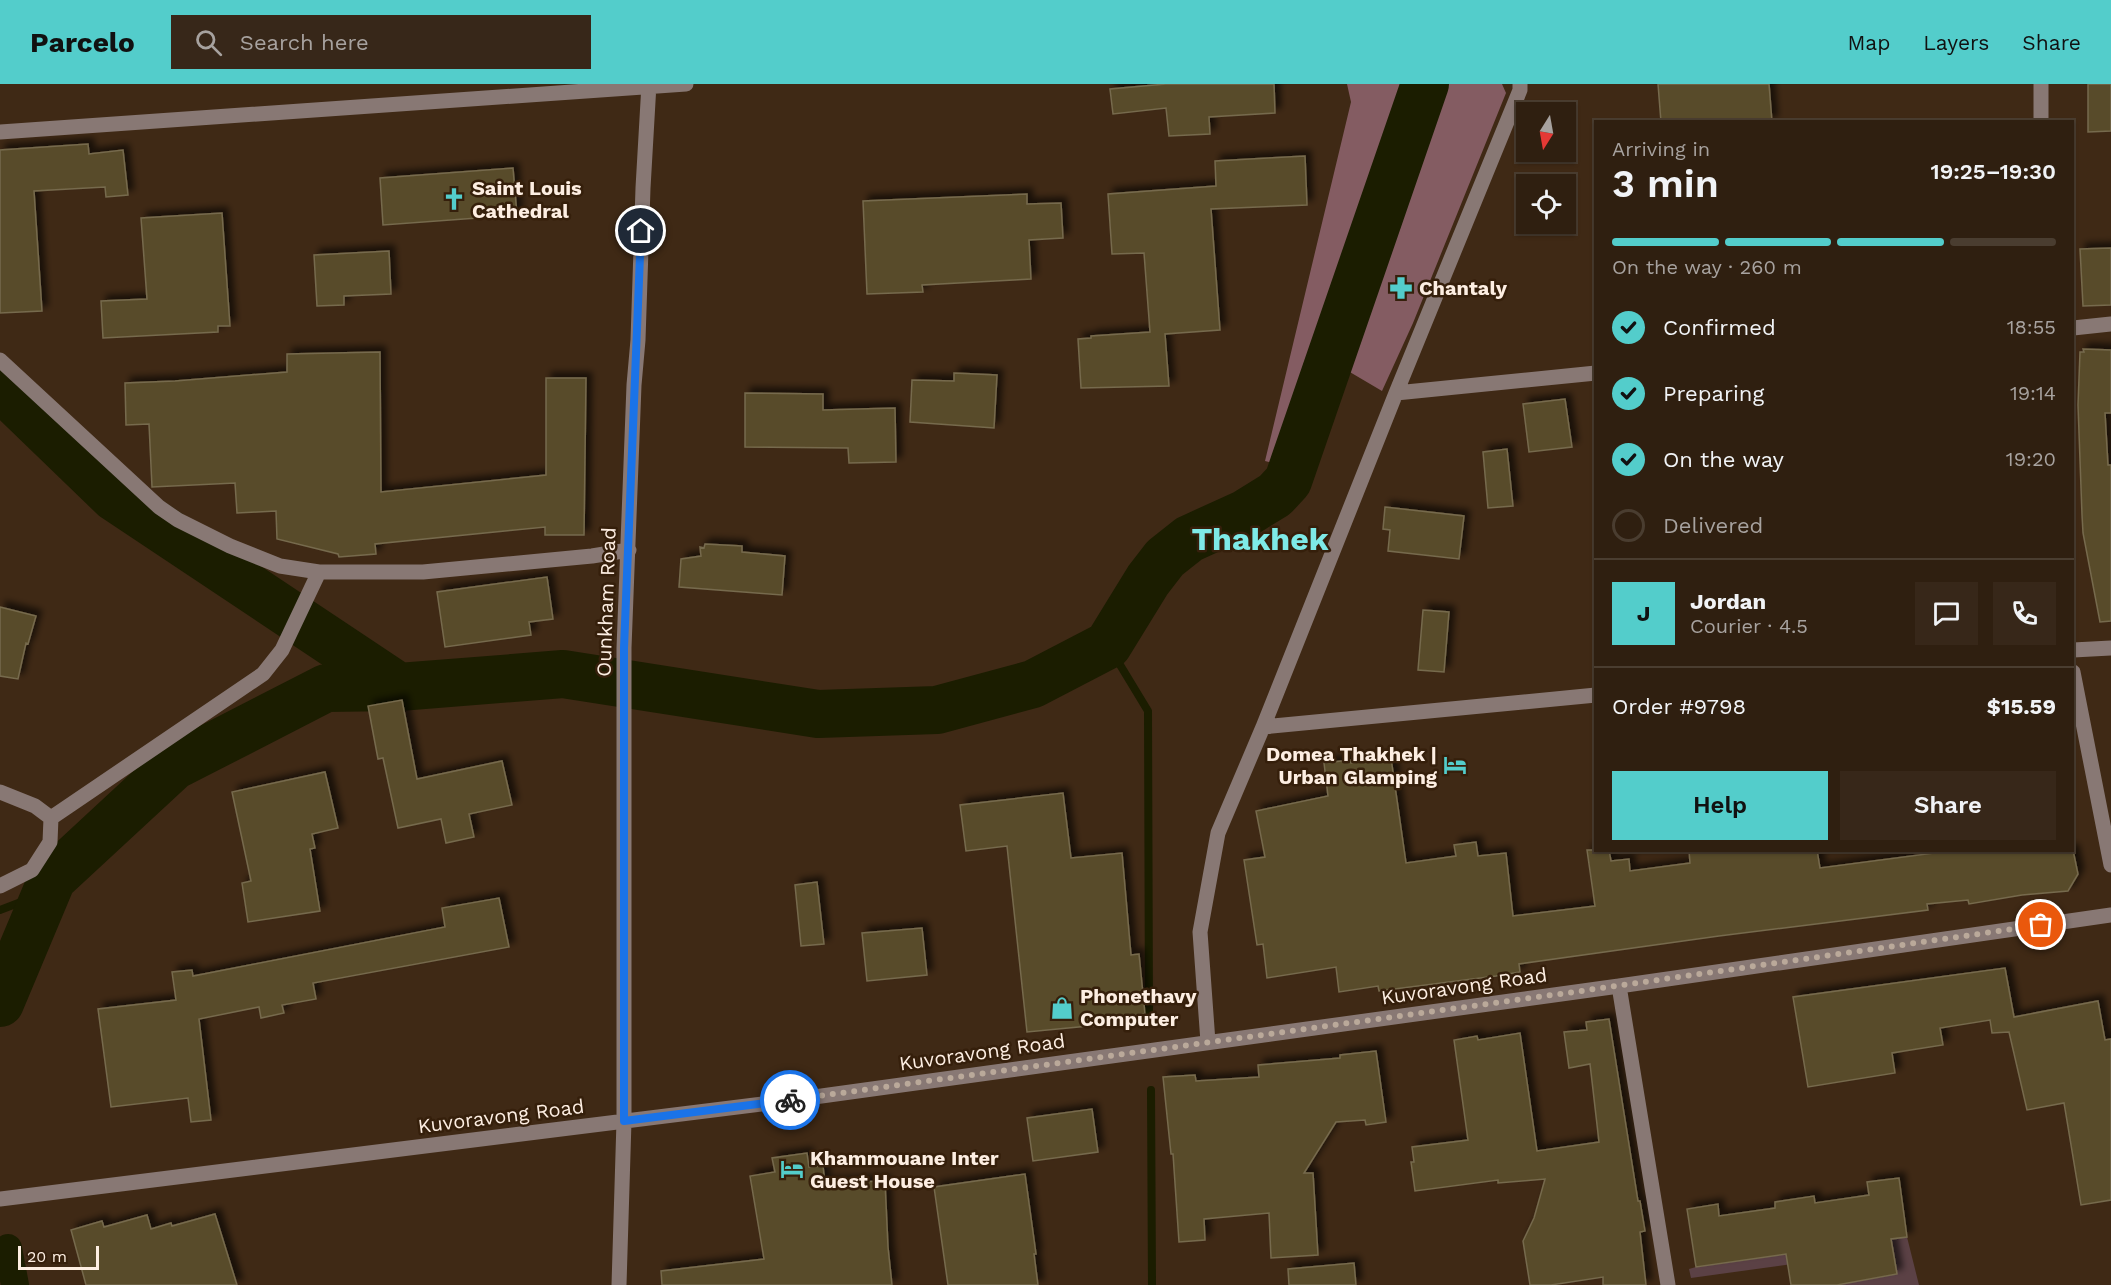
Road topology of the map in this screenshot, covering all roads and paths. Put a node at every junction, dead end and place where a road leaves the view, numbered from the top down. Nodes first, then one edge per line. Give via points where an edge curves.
1 (686, 84) edge
2 (1520, 84) edge
3 (2041, 84) edge
4 (649, 85) edge
5 (2041, 120) edge
6 (0, 132) edge
7 (2111, 324) edge
8 (2074, 328) edge
9 (0, 360) edge
10 (1594, 374) edge
11 (1396, 393) junction
12 (629, 550) junction
13 (319, 572) junction
14 (2111, 648) edge
15 (2074, 650) edge
16 (2074, 677) edge
17 (1594, 695) edge
18 (1263, 727) junction
19 (0, 792) edge
20 (51, 818) junction
21 (2111, 865) edge
22 (0, 886) edge
23 (2111, 915) edge
24 (1618, 986) junction
25 (1208, 1042) junction
26 (624, 1121) junction
27 (0, 1199) edge
28 (618, 1285) edge
29 (1668, 1285) edge

1 - 4 street
2 - 11 street
3 - 5 street
4 - 6 street
4 - 12 street, Ounkham Road
7 - 8 street
9 - 13 street via 159,507 178,520 280,566
10 - 11 street
11 - 18 street
12 - 13 street via 423,572
12 - 26 street, Ounkham Road via 623,720
13 - 20 street via 282,650 263,674
14 - 15 street
16 - 21 street
17 - 18 street
18 - 25 street via 1218,833 1200,932
19 - 20 street via 35,806
20 - 22 street via 50,842 32,870
23 - 24 street, Kuvoravong Road
24 - 25 street, Kuvoravong Road
24 - 29 street
25 - 26 street, Kuvoravong Road
26 - 27 street, Kuvoravong Road
26 - 28 street, Ounkham Road

